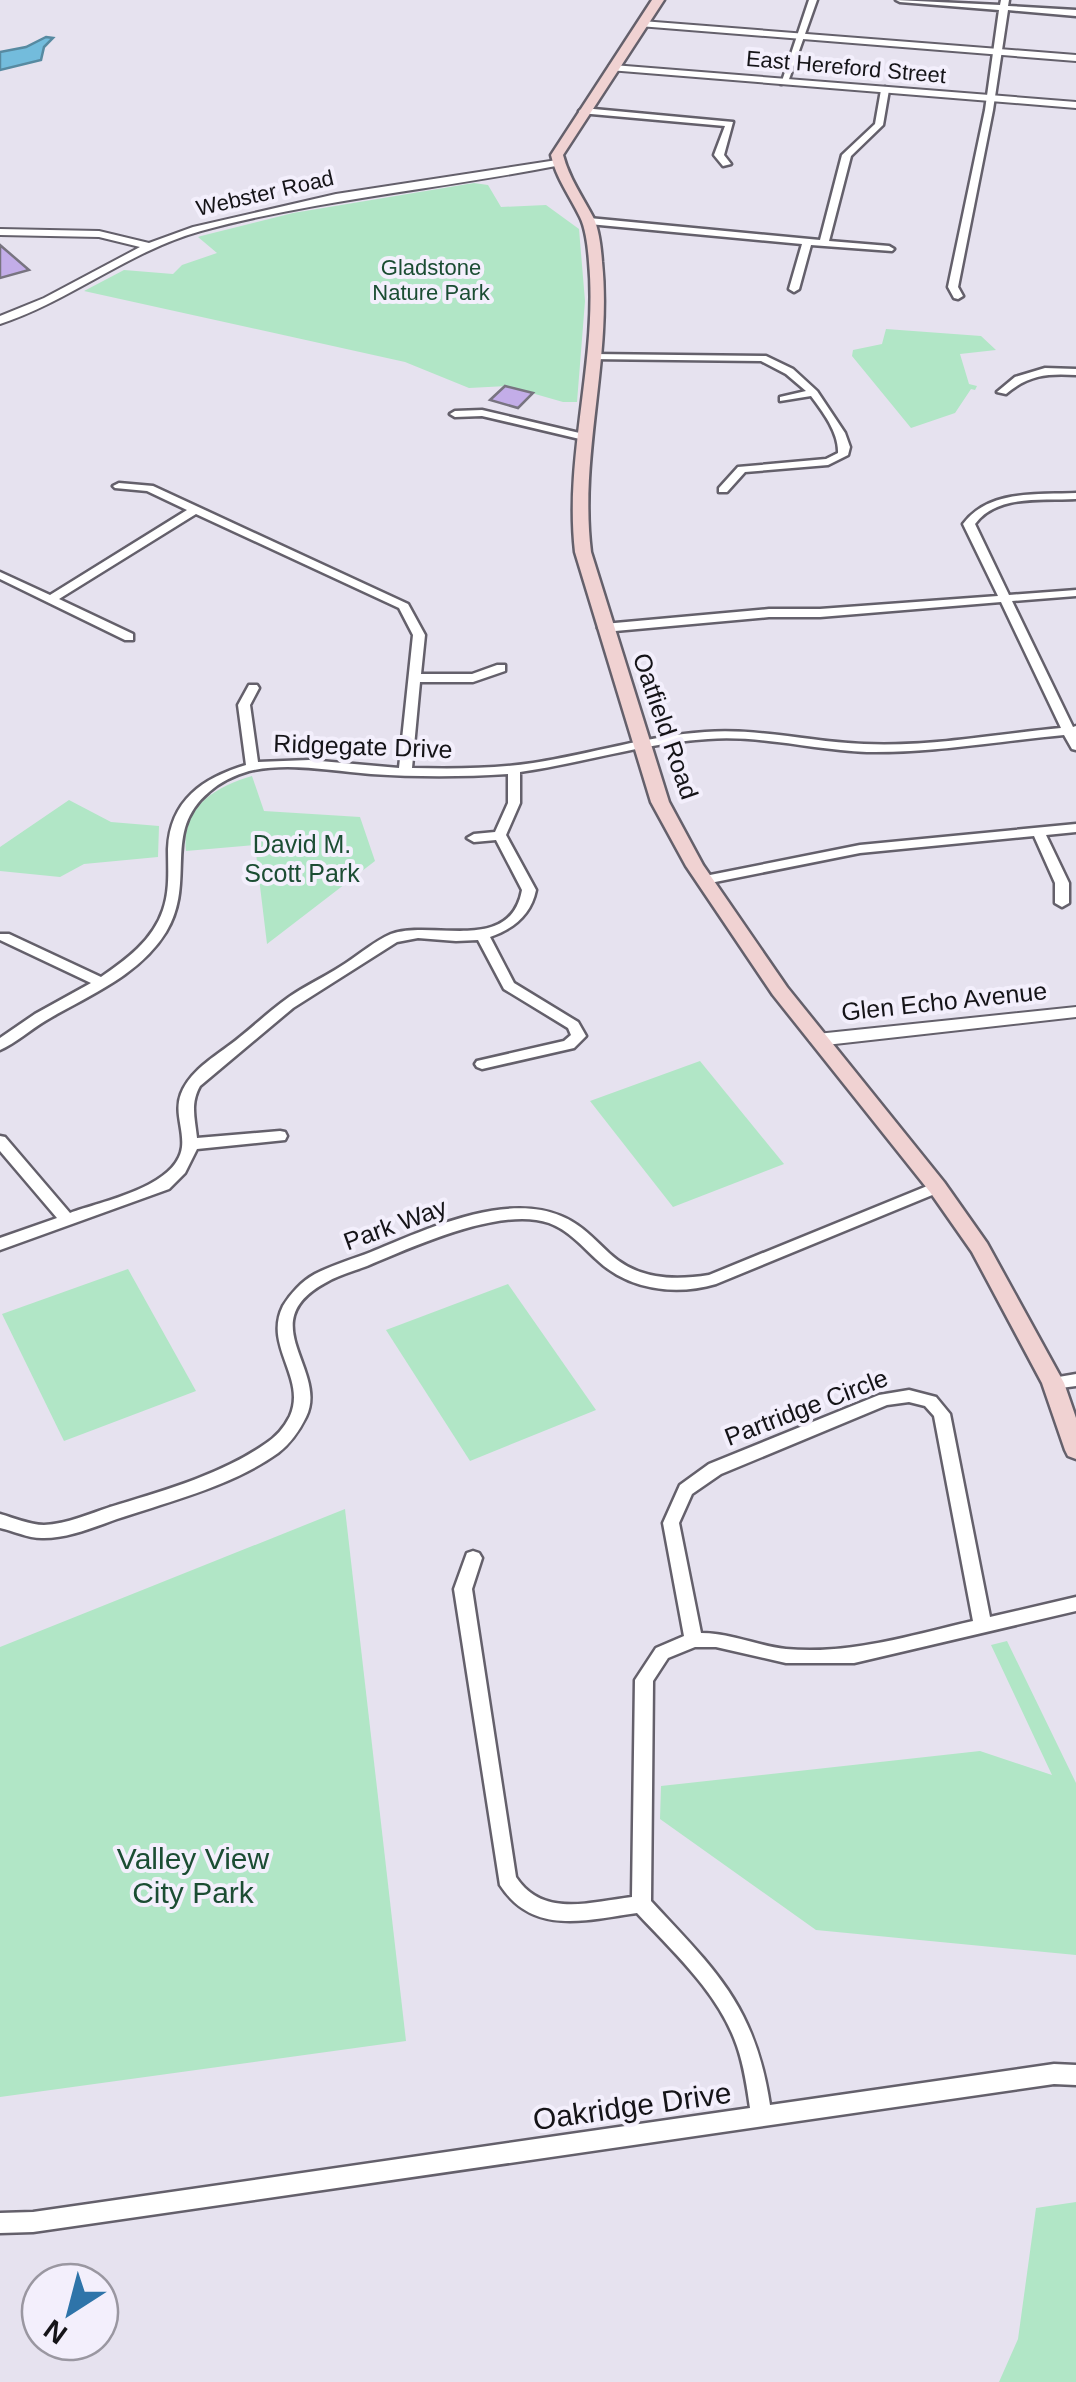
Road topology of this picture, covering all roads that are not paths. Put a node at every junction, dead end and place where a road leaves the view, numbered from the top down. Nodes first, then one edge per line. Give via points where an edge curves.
1 (658, 0) edge
2 (814, 0) edge
3 (900, 0) edge
4 (1004, 4) edge
5 (1076, 14) edge
6 (642, 24) junction
7 (800, 36) junction
8 (996, 52) junction
9 (1076, 58) edge
10 (613, 68) junction
11 (784, 82) junction
12 (884, 90) junction
13 (988, 98) junction
14 (1076, 105) edge
15 (584, 111) junction
16 (557, 163) junction
17 (726, 164) dead end
18 (589, 222) junction
19 (0, 232) edge
20 (807, 242) junction
21 (824, 243) junction
22 (149, 246) junction
23 (888, 249) dead end
24 (794, 289) dead end
25 (958, 296) dead end
26 (0, 320) edge
27 (593, 357) junction
28 (1076, 372) edge
29 (1002, 392) dead end
30 (812, 393) junction
31 (784, 399) dead end
32 (455, 414) dead end
33 (584, 437) junction
34 (119, 486) dead end
35 (724, 490) dead end
36 (1076, 496) edge
37 (195, 510) junction
38 (0, 575) edge
39 (1076, 593) edge
40 (1004, 598) junction
41 (51, 600) junction
42 (604, 628) junction
43 (129, 637) dead end
44 (501, 668) dead end
45 (417, 678) junction
46 (253, 688) dead end
47 (1072, 730) edge
48 (639, 743) junction
49 (1076, 746) edge
50 (252, 766) junction
51 (514, 770) junction
52 (405, 772) junction
53 (1076, 828) edge
54 (1038, 832) junction
55 (500, 835) junction
56 (474, 838) dead end
57 (705, 880) junction
58 (1062, 904) dead end
59 (482, 935) junction
60 (4, 937) dead end
61 (102, 982) junction
62 (1076, 1012) edge
63 (817, 1040) junction
64 (0, 1045) edge
65 (482, 1064) dead end
66 (280, 1136) dead end
67 (0, 1141) edge
68 (192, 1144) junction
69 (937, 1187) junction
70 (67, 1220) junction
71 (0, 1244) edge
72 (1076, 1380) edge
73 (1052, 1383) junction
74 (1076, 1450) edge
75 (0, 1522) edge
76 (473, 1558) dead end
77 (1076, 1604) edge
78 (982, 1627) junction
79 (694, 1640) junction
80 (640, 1904) junction
81 (1076, 2076) edge
82 (762, 2118) junction
83 (0, 2222) edge

1 - 6 main road
2 - 7 street
3 - 4 street
4 - 5 street
4 - 8 street
6 - 7 street
6 - 10 main road
7 - 8 street
7 - 11 street
8 - 9 street
8 - 13 street
10 - 11 street, East Hereford Street
10 - 15 main road
11 - 12 street, East Hereford Street
12 - 13 street, East Hereford Street
12 - 21 street via 879,126 847,155
13 - 14 street, East Hereford Street
13 - 25 street via 952,287
15 - 16 main road via 559,148
15 - 17 street via 730,124 719,155
16 - 18 main road, Oatfield Road
16 - 22 street, Webster Road via 294,206
18 - 20 street
18 - 27 main road, Oatfield Road via 598,303
19 - 22 street via 90,234
20 - 21 street
20 - 24 street
21 - 23 street
22 - 26 street, Webster Road
27 - 30 street via 762,358 787,369
27 - 33 main road, Oatfield Road
28 - 29 street via 1030,372
30 - 31 street
30 - 35 street via 839,428 843,455 742,469
32 - 33 street via 482,413
33 - 42 main road, Oatfield Road via 578,521
34 - 37 street via 149,488
36 - 40 street via 992,504 971,518 969,530
37 - 41 street
37 - 45 street via 404,606 419,636
38 - 41 street
39 - 40 street
40 - 42 street
40 - 47 street
41 - 43 street
42 - 48 main road, Oatfield Road
44 - 45 street via 473,678
45 - 52 street
46 - 50 street via 244,705
47 - 48 street, Ridgegate Drive via 892,748 728,734
47 - 49 street
48 - 51 street, Ridgegate Drive
48 - 57 main road, Oatfield Road via 660,802
50 - 52 street, Ridgegate Drive
50 - 61 street, Ridgegate Drive via 214,781 184,807 173,837 178,879 169,913 144,949
51 - 52 street, Ridgegate Drive
51 - 55 street via 514,802
53 - 54 street
54 - 57 street via 860,849
54 - 58 street via 1062,883
55 - 56 street
55 - 59 street via 524,878 528,900 520,913
57 - 63 main road, Oatfield Road
59 - 65 street via 509,986 579,1036 569,1045
59 - 68 street via 423,932 389,941 306,993 193,1084 184,1107
60 - 61 street
61 - 64 street, Ridgegate Drive
62 - 63 street, Glen Echo Avenue
63 - 69 main road, Oatfield Road
66 - 68 street
67 - 70 street
68 - 70 street via 186,1163 164,1185
69 - 73 main road, Oatfield Road via 980,1248
69 - 75 street, Park Way via 711,1280 680,1285 630,1276 579,1231 548,1216 514,1212 482,1219 300,1292 286,1308 282,1332 304,1400 291,1431 265,1454 69,1528 41,1532
70 - 71 street
72 - 73 street
73 - 74 main road, Oatfield Road
76 - 80 street via 463,1588 515,1896 532,1910 554,1913
77 - 78 street
78 - 79 street via 830,1658
78 - 79 street, Partridge Circle via 942,1414 912,1394 732,1462 686,1490 671,1523
79 - 80 street via 662,1653 644,1680
80 - 82 street, Oakridge Drive via 698,1963 738,2018 758,2078
81 - 82 street
82 - 83 street, Oakridge Drive

